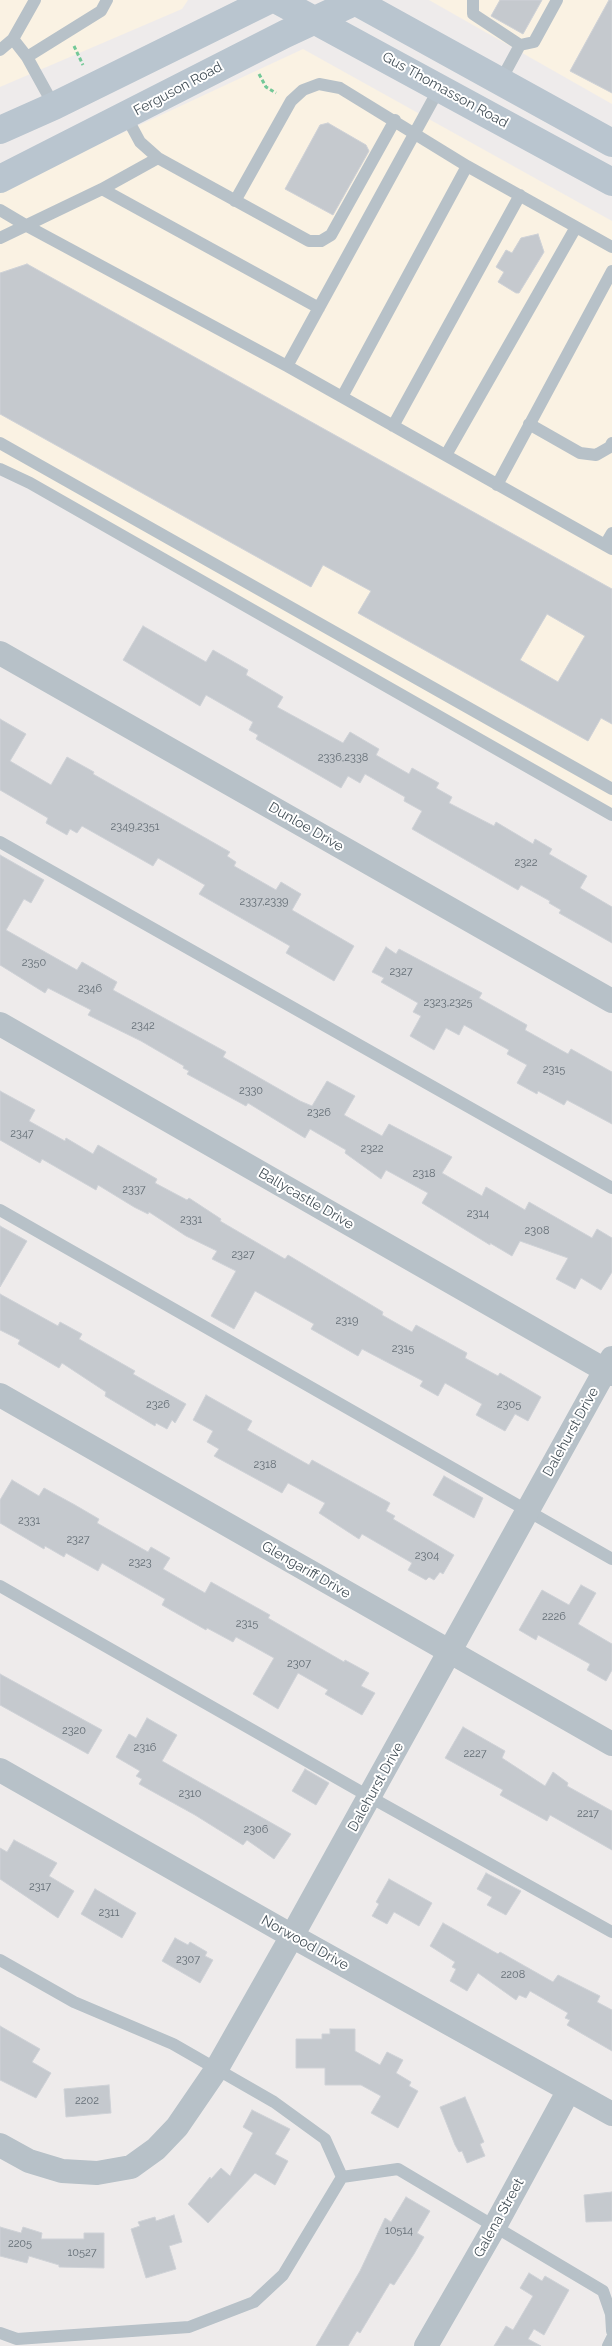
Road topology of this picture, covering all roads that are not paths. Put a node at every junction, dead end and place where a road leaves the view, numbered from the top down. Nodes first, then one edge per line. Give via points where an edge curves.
1 (35, 0) edge
2 (107, 0) edge
3 (269, 0) edge
4 (277, 0) edge
5 (355, 0) edge
6 (473, 0) edge
7 (557, 0) edge
8 (317, 20) junction
9 (13, 39) junction
10 (520, 45) junction
11 (0, 50) edge
12 (27, 57) junction
13 (500, 82) junction
14 (440, 87) junction
15 (54, 106) junction
16 (126, 116) junction
17 (395, 120) junction
18 (0, 130) edge
19 (416, 133) junction
20 (612, 143) edge
21 (158, 158) junction
22 (468, 166) junction
23 (0, 179) edge
24 (612, 182) edge
25 (102, 189) junction
26 (520, 196) junction
27 (235, 201) junction
28 (0, 210) edge
29 (27, 226) junction
30 (576, 227) junction
31 (0, 238) edge
32 (612, 248) edge
33 (612, 271) edge
34 (319, 308) junction
35 (287, 366) junction
36 (342, 396) junction
37 (529, 424) junction
38 (393, 426) junction
39 (0, 443) edge
40 (612, 443) edge
41 (446, 455) junction
42 (0, 469) edge
43 (497, 484) junction
44 (612, 533) edge
45 (609, 547) edge
46 (0, 653) edge
47 (612, 790) edge
48 (612, 814) edge
49 (0, 842) edge
50 (612, 1001) edge
51 (0, 1024) edge
52 (612, 1188) edge
53 (0, 1210) edge
54 (610, 1367) edge
55 (0, 1395) edge
56 (528, 1511) junction
57 (612, 1558) edge
58 (0, 1586) edge
59 (451, 1652) junction
60 (612, 1744) edge
61 (0, 1770) edge
62 (370, 1797) junction
63 (612, 1932) edge
64 (292, 1936) junction
65 (0, 1960) edge
66 (216, 2070) junction
67 (569, 2090) junction
68 (612, 2114) edge
69 (0, 2145) edge
70 (342, 2177) junction
71 (495, 2226) junction
72 (612, 2330) edge
73 (0, 2333) edge
74 (612, 2338) edge
75 (426, 2346) edge
76 (608, 2346) edge

1 - 9 lane
2 - 12 lane via 101,11
3 - 15 main road
4 - 8 main road, Gus Thomasson Road
5 - 8 main road, Ferguson Road
5 - 13 main road
6 - 10 lane via 473,14
7 - 10 lane via 534,42
8 - 14 main road, Gus Thomasson Road
8 - 16 main road, Ferguson Road
9 - 11 lane
9 - 12 lane
10 - 13 lane
12 - 15 lane
13 - 20 main road
14 - 19 lane
14 - 24 main road, Gus Thomasson Road
15 - 18 main road
16 - 21 lane via 140,142
16 - 23 main road, Ferguson Road
17 - 19 lane
17 - 27 lane via 340,88 319,84 303,90 291,101
17 - 27 lane via 331,235 321,241 309,241
19 - 22 lane
19 - 34 lane
21 - 25 lane
21 - 27 lane
22 - 26 lane
22 - 36 lane
25 - 29 lane
25 - 34 lane
26 - 30 lane
26 - 38 lane
28 - 29 lane
29 - 31 lane
29 - 35 lane
30 - 32 lane
30 - 41 lane
33 - 37 lane
34 - 35 lane
35 - 36 lane
36 - 38 lane
37 - 40 lane via 580,453 596,455
37 - 43 lane
38 - 41 lane
39 - 47 lane
41 - 43 lane
42 - 48 lane
43 - 45 lane
44 - 45 lane
46 - 50 street, Dunloe Drive
49 - 52 lane
51 - 54 street, Ballycastle Drive
53 - 56 lane
54 - 56 street, Dalehurst Drive
55 - 59 street, Glengariff Drive
56 - 57 lane
56 - 59 street, Dalehurst Drive
58 - 62 lane
59 - 60 street, Glengariff Drive
59 - 62 street, Dalehurst Drive
61 - 64 street, Norwood Drive
62 - 63 lane
62 - 64 street, Dalehurst Drive
64 - 66 street, Dalehurst Drive
64 - 67 street, Norwood Drive
65 - 66 lane via 74,2002 173,2044
66 - 69 street, Dalehurst Drive via 177,2128 131,2167 97,2173 62,2170 29,2161
66 - 70 lane via 274,2102 325,2139
67 - 68 street, Norwood Drive
67 - 71 street, Galena Street
70 - 71 lane via 398,2169
70 - 73 lane via 283,2275 254,2302 189,2328 16,2340
71 - 72 lane via 603,2291 611,2314
71 - 75 street, Galena Street
74 - 76 lane

